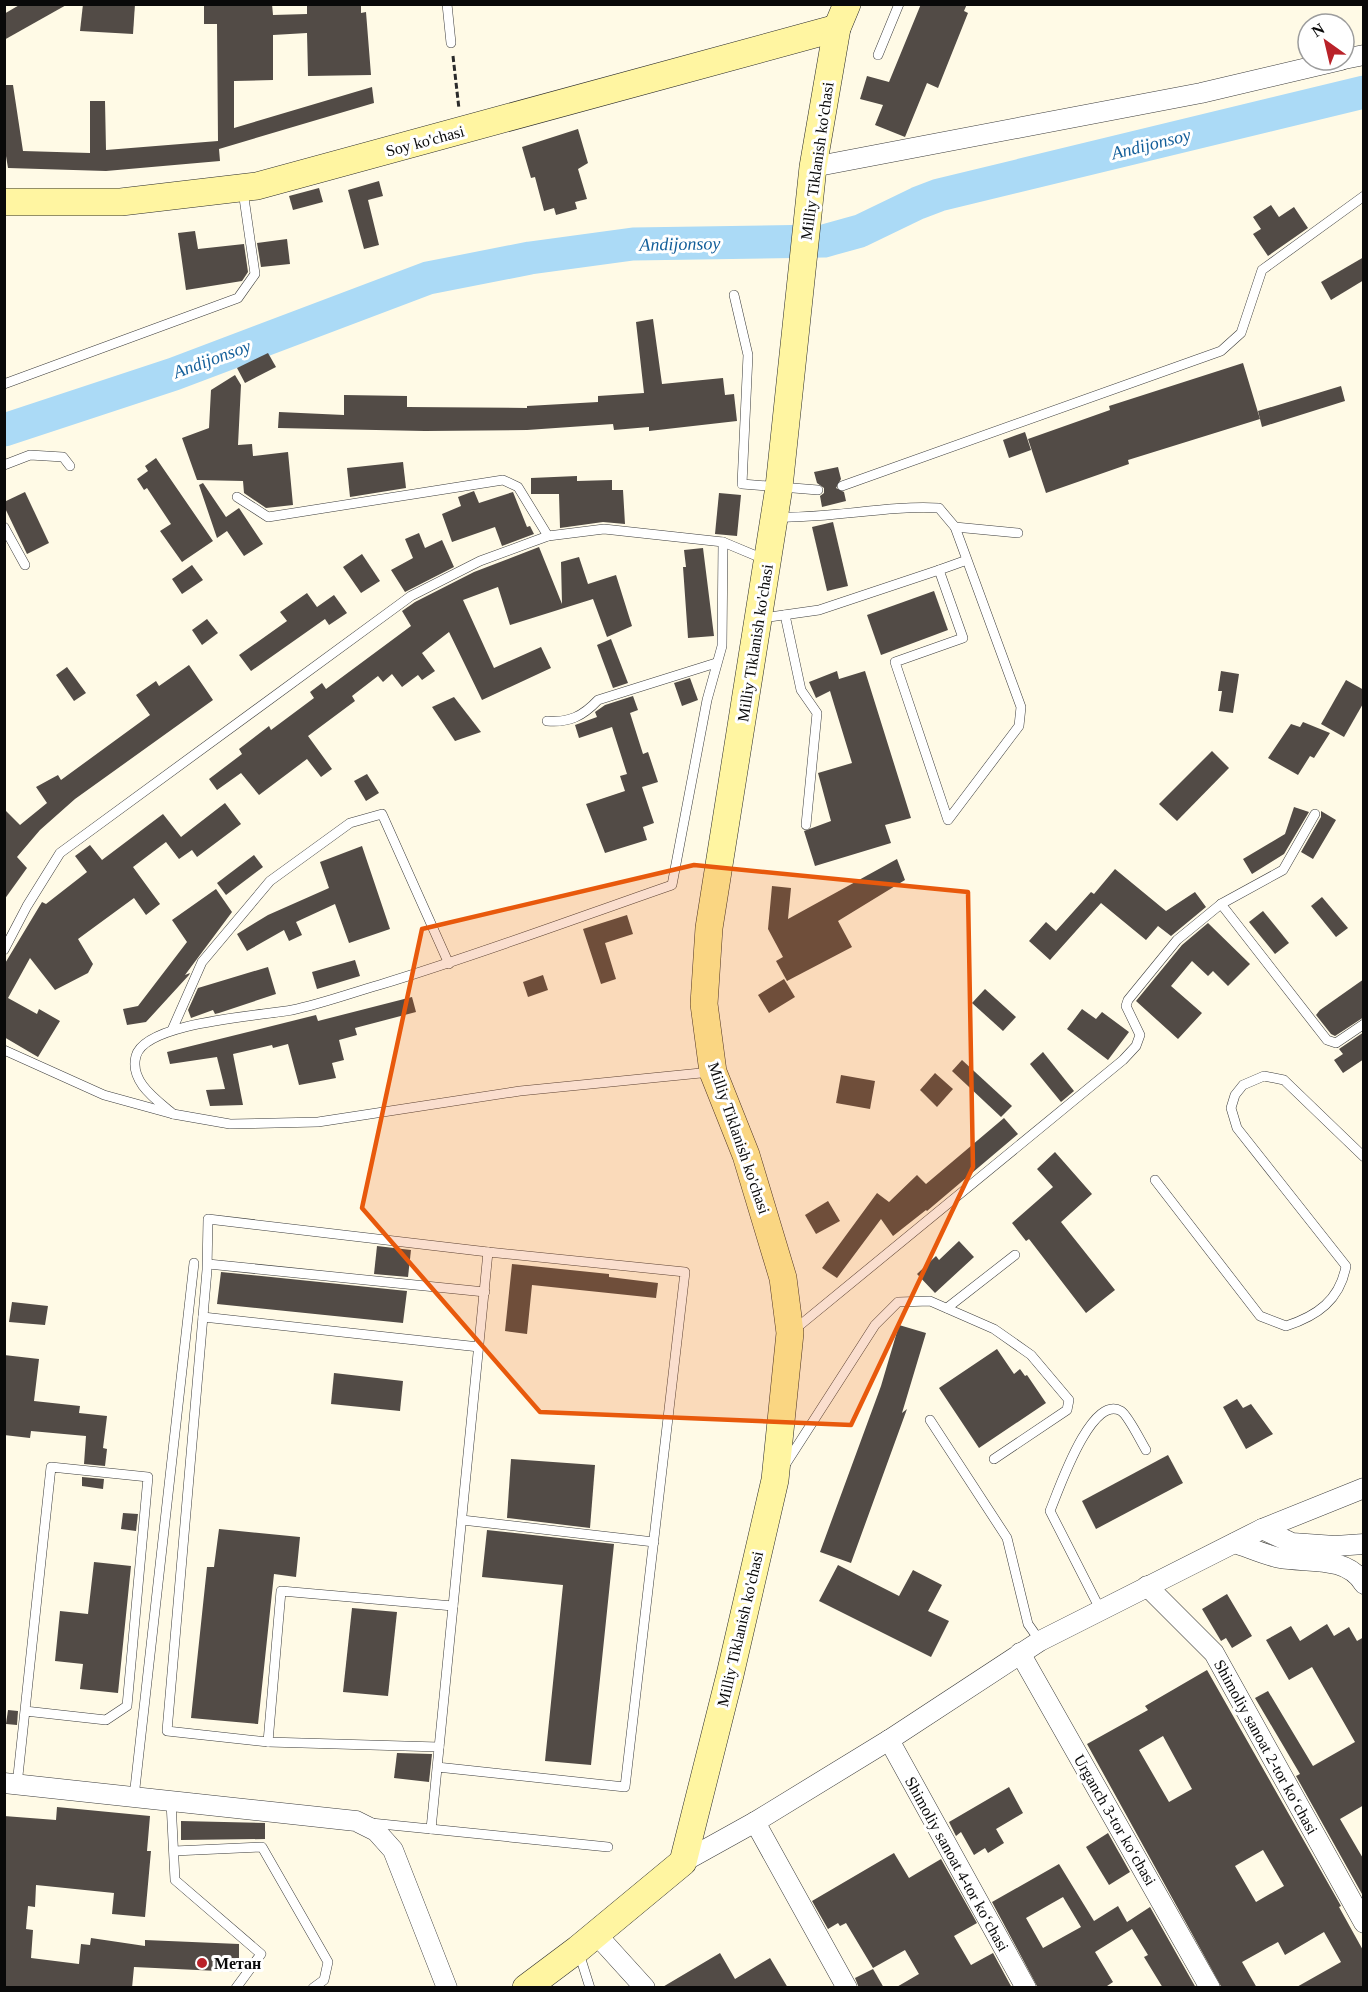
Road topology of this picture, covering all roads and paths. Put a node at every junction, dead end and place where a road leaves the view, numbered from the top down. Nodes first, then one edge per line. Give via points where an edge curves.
1 (447, 4) edge
2 (899, 4) edge
3 (842, 16) edge
4 (451, 43) joint
5 (878, 55) dead end
6 (1296, 71) edge
7 (462, 131) junction
8 (812, 179) junction
9 (243, 188) junction
10 (1364, 196) edge
11 (5, 198) edge
12 (734, 295) dead end
13 (4, 384) edge
14 (4, 465) edge
15 (70, 466) dead end
16 (842, 486) dead end
17 (779, 487) junction
18 (818, 490) dead end
19 (237, 497) dead end
20 (775, 517) junction
21 (4, 527) edge
22 (955, 527) junction
23 (1018, 533) dead end
24 (548, 536) junction
25 (723, 542) junction
26 (967, 560) junction
27 (768, 561) junction
28 (25, 565) dead end
29 (939, 570) junction
30 (772, 616) junction
31 (716, 663) junction
32 (547, 721) dead end
33 (1315, 814) dead end
34 (806, 825) dead end
35 (1221, 904) junction
36 (4, 950) edge
37 (449, 964) junction
38 (1364, 1024) edge
39 (172, 1030) junction
40 (4, 1050) edge
41 (713, 1072) junction
42 (173, 1114) junction
43 (1364, 1157) edge
44 (1155, 1180) dead end
45 (488, 1252) junction
46 (1015, 1255) dead end
47 (194, 1263) dead end
48 (208, 1264) junction
49 (484, 1293) junction
50 (947, 1308) junction
51 (203, 1317) junction
52 (790, 1333) junction
53 (479, 1347) junction
54 (930, 1420) dead end
55 (1146, 1450) dead end
56 (994, 1459) dead end
57 (775, 1480) junction
58 (1364, 1488) edge
59 (462, 1520) junction
60 (1262, 1529) junction
61 (654, 1542) junction
62 (1235, 1543) junction
63 (1364, 1544) edge
64 (1364, 1584) edge
65 (1148, 1587) junction
66 (453, 1606) junction
67 (1100, 1609) junction
68 (1040, 1641) junction
69 (1020, 1653) junction
70 (25, 1711) junction
71 (889, 1740) junction
72 (268, 1742) junction
73 (439, 1747) junction
74 (437, 1767) junction
75 (11, 1784) edge
76 (134, 1797) junction
77 (171, 1802) junction
78 (356, 1821) junction
79 (755, 1822) junction
80 (431, 1829) junction
81 (608, 1847) dead end
82 (174, 1851) junction
83 (683, 1862) junction
84 (1364, 1923) edge
85 (587, 1941) junction
86 (236, 1988) edge
87 (314, 1988) edge
88 (447, 1988) edge
89 (526, 1988) edge
90 (590, 1988) edge
91 (645, 1988) edge
92 (847, 1988) edge
93 (1026, 1988) edge
94 (1210, 1988) edge

1 - 4 lane
2 - 5 lane
3 - 7 main road, Soy ko'chasi
3 - 8 main road, Milliy Tiklanish ko'chasi
4 - 7 path
6 - 8 street
7 - 9 main road, Soy ko'chasi
8 - 17 main road, Milliy Tiklanish ko'chasi
9 - 11 main road, Soy ko'chasi via 121,202
9 - 13 lane via 255,274 238,298
10 - 16 lane via 1262,270 1241,333 1221,351
12 - 17 lane via 748,355 742,484
14 - 15 lane via 30,455 63,457
17 - 18 lane
17 - 20 main road, Milliy Tiklanish ko'chasi
19 - 24 lane via 268,517 503,480 518,487
20 - 22 lane via 813,519 914,507 939,508
20 - 27 main road, Milliy Tiklanish ko'chasi
21 - 28 lane
22 - 23 lane
22 - 26 lane
24 - 25 lane via 604,530
24 - 36 lane via 480,561 411,596 60,853
25 - 27 lane
25 - 31 lane via 722,646
26 - 29 lane
26 - 29 lane via 1021,707 1019,726 948,820 895,662 963,638
27 - 30 main road, Milliy Tiklanish ko'chasi
29 - 30 lane via 819,610
30 - 34 lane via 801,690 817,713
30 - 41 main road, Milliy Tiklanish ko'chasi via 709,928 704,1004
31 - 32 lane via 598,700 585,714 561,722
31 - 37 lane via 672,885
33 - 35 lane via 1283,870
35 - 38 lane via 1328,1040 1336,1043
35 - 52 lane via 1177,940 1128,1000 1126,1006 1140,1035 1123,1060
37 - 39 lane via 294,1010
37 - 39 lane via 382,814 350,823 270,881 202,962
39 - 42 lane via 147,1041 136,1056 136,1071 142,1086
40 - 42 lane via 104,1095
41 - 42 lane via 520,1091 318,1122 230,1124
41 - 52 main road, Milliy Tiklanish ko'chasi via 747,1155 769,1225 783,1278
43 - 44 lane via 1284,1080 1264,1076 1254,1079 1235,1095 1231,1108 1237,1128 1346,1266 1343,1281 1330,1300 1310,1318 1286,1326 1260,1316
45 - 48 lane via 208,1219
45 - 49 lane
45 - 61 lane via 685,1272
46 - 50 lane
47 - 76 lane
48 - 49 lane
48 - 51 lane
49 - 53 lane
50 - 56 lane via 994,1329 1031,1355 1069,1400 1067,1410
50 - 57 lane via 930,1301 898,1302 875,1324
51 - 53 lane
51 - 72 lane via 167,1731
52 - 57 main road, Milliy Tiklanish ko'chasi
53 - 59 lane
54 - 68 lane via 1007,1538 1028,1624
55 - 67 lane via 1123,1412 1116,1409 1100,1413 1087,1427 1050,1511
57 - 83 main road, Milliy Tiklanish ko'chasi
58 - 60 street
59 - 61 lane
59 - 66 lane
60 - 62 street
60 - 63 street via 1292,1543
61 - 74 lane via 625,1787
62 - 64 street via 1280,1558 1331,1562 1359,1576
62 - 65 street
65 - 67 street
65 - 84 street, Shimoliy sanoat 2-tor koʻchasi via 1214,1653
66 - 72 lane via 281,1591
66 - 73 lane
67 - 68 street
68 - 69 street
69 - 71 street
69 - 94 street, Urganch 3-tor koʻchasi
70 - 70 lane via 51,1467 148,1477 127,1706 106,1720
70 - 75 lane
71 - 79 street
71 - 93 street, Shimoliy sanoat 4-tor koʻchasi
72 - 73 lane
73 - 74 lane
74 - 80 lane
75 - 76 street
76 - 77 street
77 - 78 street
77 - 82 lane
78 - 80 lane
78 - 88 street via 376,1831 393,1850
79 - 83 street
79 - 92 street
80 - 81 lane
82 - 86 lane via 175,1880 261,1954
82 - 87 lane via 262,1847 328,1962 324,1980
83 - 85 main road
85 - 89 main road
85 - 90 lane
85 - 91 street

